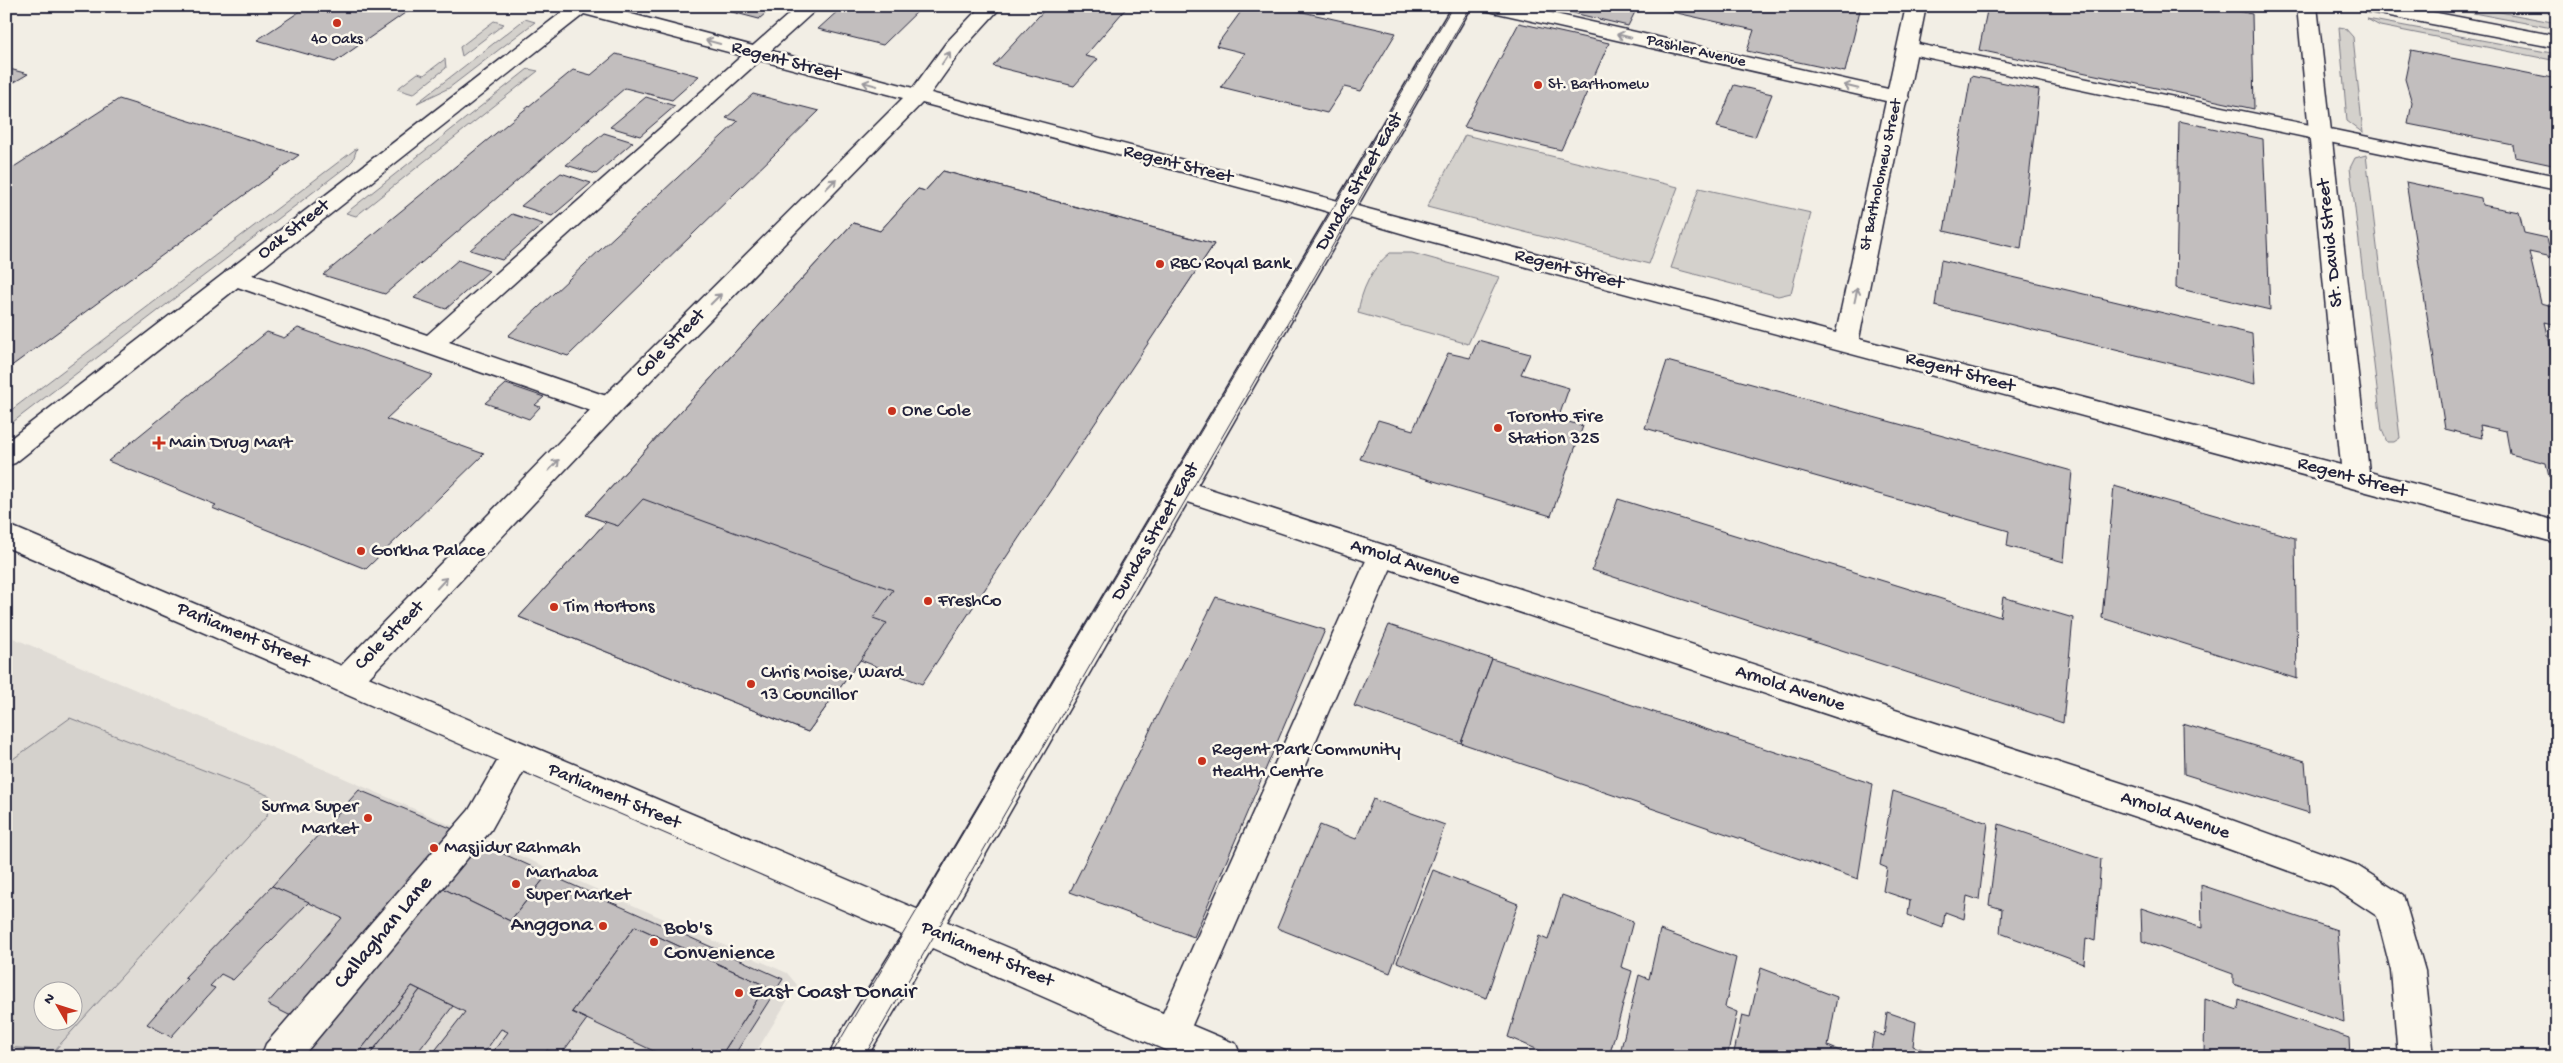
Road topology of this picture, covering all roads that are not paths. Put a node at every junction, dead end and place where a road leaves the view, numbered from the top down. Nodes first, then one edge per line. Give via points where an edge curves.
1 (810, 6) edge
2 (992, 6) edge
3 (1462, 6) edge
4 (1493, 6) edge
5 (1916, 6) edge
6 (2307, 6) edge
7 (2370, 6) edge
8 (582, 7) edge
9 (2557, 42) edge
10 (1908, 48) junction
11 (757, 54) junction
12 (917, 96) junction
13 (1899, 98) junction
14 (2319, 135) junction
15 (2557, 184) edge
16 (1344, 209) junction
17 (234, 277) junction
18 (1846, 343) junction
19 (431, 345) junction
20 (609, 407) junction
21 (6, 456) edge
22 (2356, 479) junction
23 (1182, 490) junction
24 (2557, 532) edge
25 (6, 535) edge
26 (1382, 556) junction
27 (347, 680) junction
28 (517, 756) junction
29 (925, 928) junction
30 (1172, 1034) junction
31 (280, 1057) edge
32 (847, 1057) edge
33 (1223, 1057) edge
34 (2416, 1057) edge

1 - 11 street
12 -> 2 street, Cole Street via 953,47
3 - 16 street, Dundas Street East
13 -> 4 street, Pashler Avenue
5 - 10 street, St Bartholomew Street
6 - 14 street, St. David Street
7 - 9 street
11 -> 8 street, Regent Street
8 - 17 street, Oak Street
10 - 13 street, St Bartholomew Street
10 - 14 street
12 -> 11 street, Regent Street
11 - 19 street
12 - 16 street, Regent Street
20 -> 12 street, Cole Street
18 -> 13 street, St Bartholomew Street
14 - 15 street
14 - 22 street, St. David Street
16 - 18 street, Regent Street
16 - 23 street, Dundas Street East
17 - 19 street
17 - 21 street, Oak Street
18 - 22 street, Regent Street
19 - 20 street
27 -> 20 street, Cole Street
22 - 24 street, Regent Street
23 - 26 street, Arnold Avenue
23 - 29 street, Dundas Street East
25 - 27 street, Parliament Street
26 - 30 street
26 - 34 street, Arnold Avenue via 2190,820 2344,876 2391,906 2408,971
27 - 28 street, Parliament Street
28 - 29 street, Parliament Street
28 - 31 street, Callaghan Lane via 480,820
29 - 30 street, Parliament Street
29 - 32 street, Dundas Street East
30 - 33 street, Parliament Street

